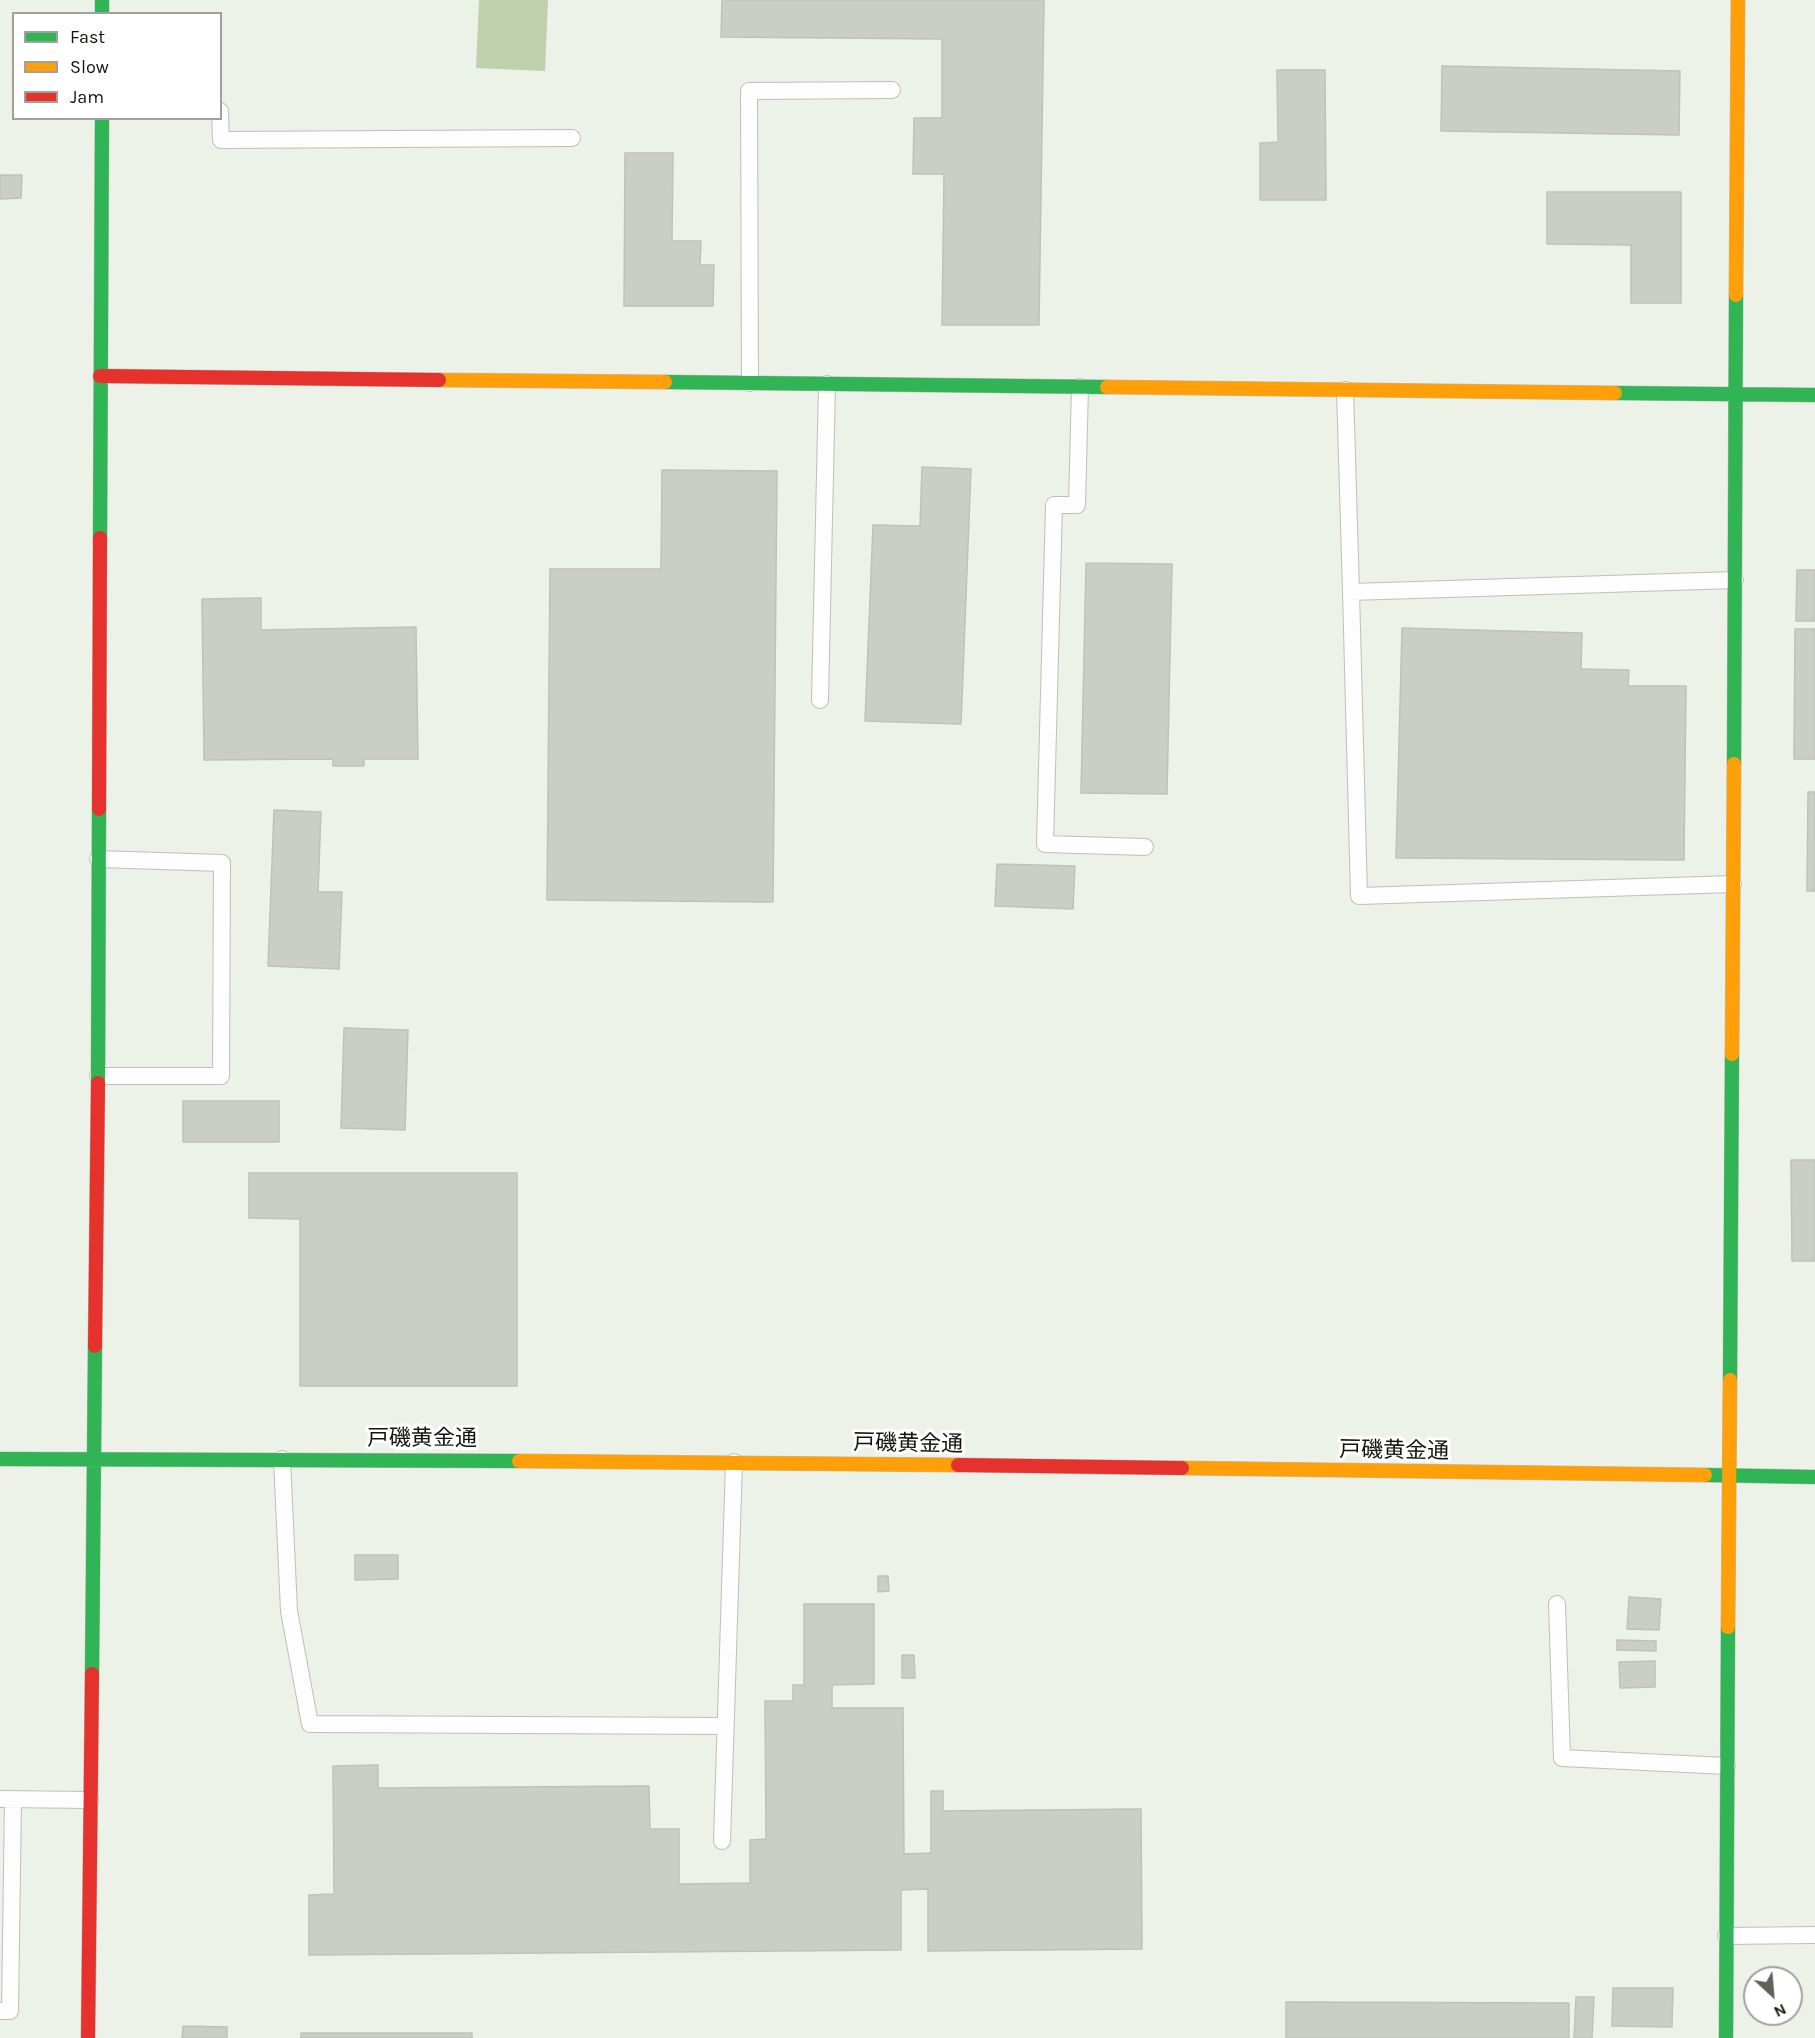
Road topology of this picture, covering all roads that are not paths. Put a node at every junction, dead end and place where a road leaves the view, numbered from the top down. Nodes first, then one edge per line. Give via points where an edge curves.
1 (1738, 0) edge
2 (892, 90) dead end
3 (102, 120) edge
4 (220, 120) edge
5 (572, 138) dead end
6 (100, 376) junction
7 (750, 383) junction
8 (827, 384) junction
9 (1080, 387) junction
10 (1345, 390) junction
11 (1736, 395) junction
12 (1815, 395) edge
13 (1735, 580) junction
14 (1351, 592) junction
15 (820, 700) dead end
16 (1145, 847) dead end
17 (98, 859) junction
18 (1732, 884) junction
19 (98, 1076) junction
20 (0, 1458) edge
21 (92, 1458) junction
22 (282, 1459) junction
23 (734, 1462) junction
24 (1728, 1477) junction
25 (1815, 1477) edge
26 (1557, 1604) dead end
27 (725, 1726) junction
28 (1727, 1766) junction
29 (7, 1799) edge
30 (90, 1800) junction
31 (722, 1841) dead end
32 (1815, 1935) edge
33 (1726, 1936) junction
34 (0, 2011) edge
35 (88, 2038) edge
36 (1726, 2038) edge

1 - 11 street
2 - 7 lane via 749,91
3 - 6 street
4 - 5 lane via 221,140
6 - 7 street
6 - 17 street
7 - 8 street
8 - 9 street
8 - 15 lane
9 - 10 street
9 - 16 lane via 1077,505 1054,505 1045,844
10 - 11 street
10 - 14 lane
11 - 12 street
11 - 13 street
13 - 14 lane
13 - 18 street
14 - 18 lane via 1359,896
17 - 19 street
17 - 19 lane via 222,863 222,875 221,1076
18 - 24 street
19 - 21 street
20 - 21 street, 戸磯黄金通
21 - 22 street, 戸磯黄金通
21 - 30 street
22 - 23 street, 戸磯黄金通
22 - 27 lane via 289,1611 310,1724
23 - 24 street, 戸磯黄金通
23 - 27 lane
24 - 25 street, 戸磯黄金通
24 - 28 street
26 - 28 lane via 1562,1758
27 - 31 lane
28 - 33 street
29 - 30 lane
29 - 34 lane via 10,2011
30 - 35 street
32 - 33 lane
33 - 36 street

